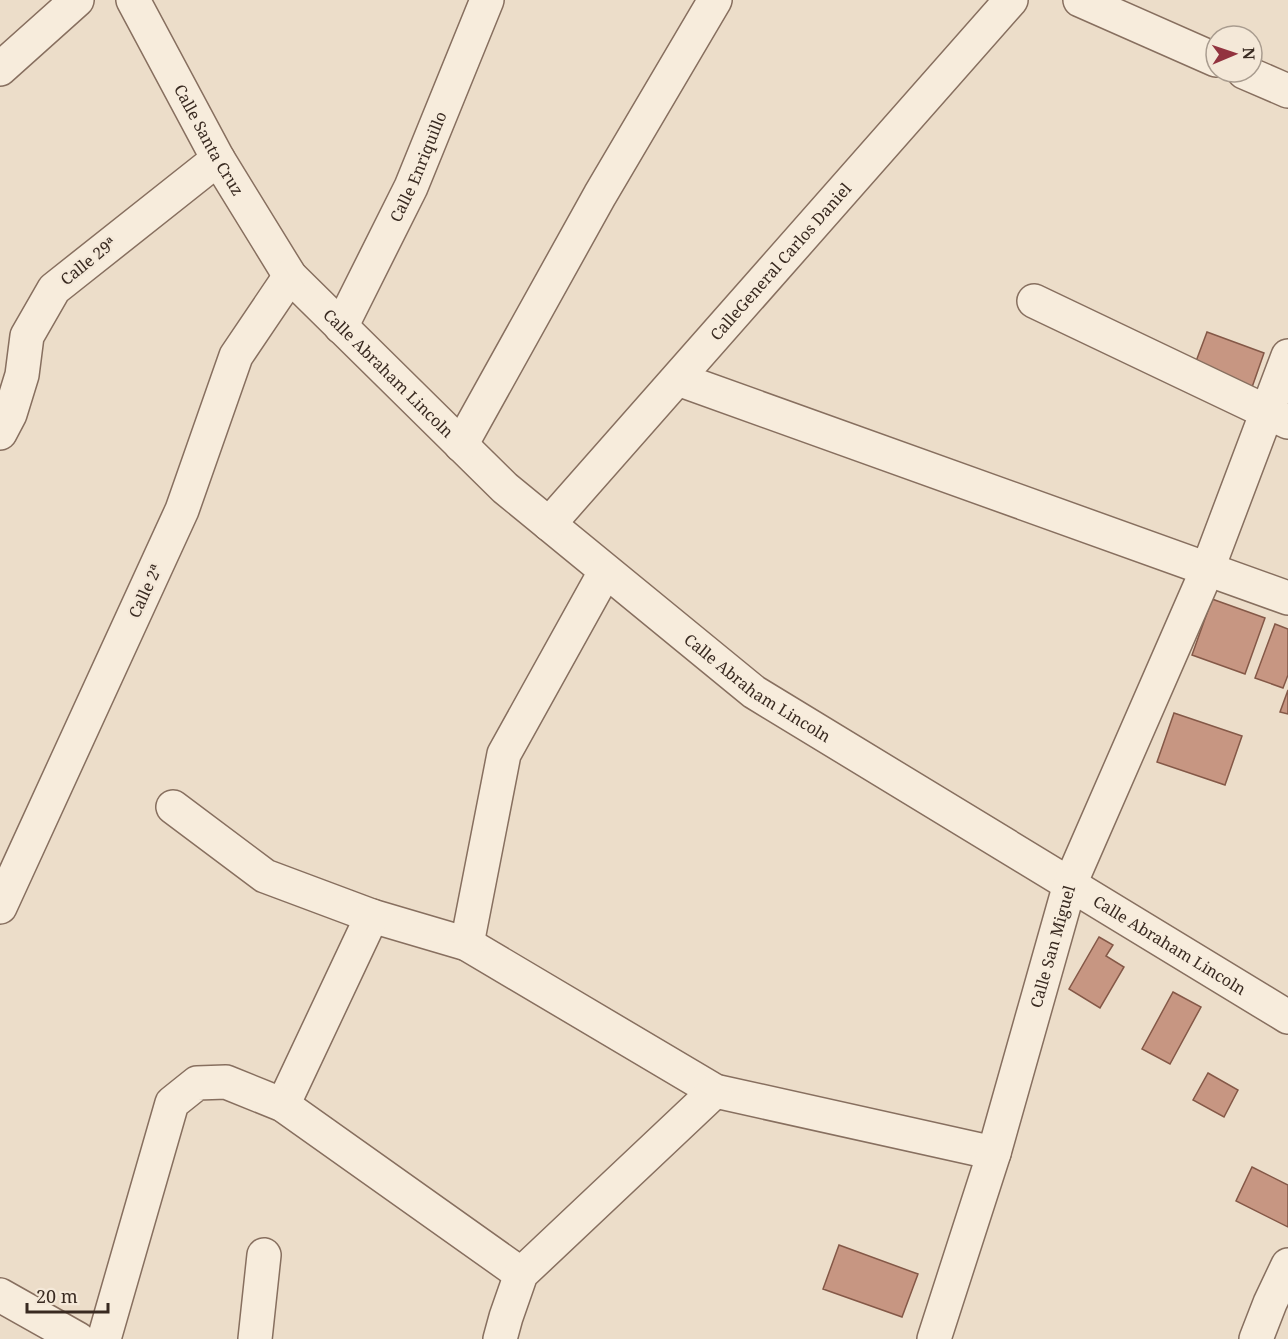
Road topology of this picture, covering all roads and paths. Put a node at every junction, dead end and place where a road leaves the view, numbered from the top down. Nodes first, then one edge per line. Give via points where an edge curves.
1 (77, 0) edge
2 (133, 0) edge
3 (486, 0) edge
4 (715, 0) edge
5 (1011, 0) edge
6 (1080, 0) edge
7 (1204, 55) edge
8 (0, 69) edge
9 (1264, 81) edge
10 (1288, 91) edge
11 (218, 159) junction
12 (290, 276) junction
13 (1034, 301) dead end
14 (341, 327) junction
15 (1288, 356) edge
16 (678, 379) junction
17 (1277, 417) edge
18 (0, 434) edge
19 (461, 445) junction
20 (549, 525) junction
21 (1208, 568) junction
22 (606, 572) junction
23 (1288, 598) edge
24 (173, 807) dead end
25 (1070, 884) junction
26 (0, 907) edge
27 (372, 916) junction
28 (467, 944) junction
29 (1288, 1017) edge
30 (715, 1091) junction
31 (284, 1105) junction
32 (994, 1153) junction
33 (264, 1255) dead end
34 (1288, 1265) edge
35 (521, 1274) junction
36 (0, 1295) edge
37 (78, 1339) edge
38 (104, 1339) edge
39 (255, 1339) edge
40 (500, 1339) edge
41 (934, 1339) edge
42 (1256, 1339) edge

1 - 8 street
2 - 11 street, Calle Santa Cruz
3 - 14 street, Calle Enriquillo via 411,187
4 - 19 street via 600,195
5 - 16 street, CalleGeneral Carlos Daniel
6 - 7 street
9 - 10 street
11 - 12 street, Calle Santa Cruz
11 - 18 street, Calle 29ª via 54,289 27,336 22,375
12 - 14 street, Calle Abraham Lincoln
12 - 26 street, Calle 2ª via 236,356 182,510
13 - 17 street
14 - 19 street, Calle Abraham Lincoln
15 - 17 street, Calle San Miguel
16 - 20 street, CalleGeneral Carlos Daniel
16 - 21 street
17 - 21 street, Calle San Miguel
19 - 20 street, Calle Abraham Lincoln
20 - 22 street, Calle Abraham Lincoln
21 - 23 street
21 - 25 street, Calle San Miguel
22 - 25 street, Calle Abraham Lincoln via 754,692
22 - 28 street via 504,754
24 - 27 street via 265,876
25 - 29 street, Calle Abraham Lincoln
25 - 32 street, Calle San Miguel
27 - 28 street
27 - 31 street
28 - 30 street
30 - 32 street
30 - 35 street
31 - 35 street
31 - 38 street via 226,1082 197,1083 172,1103
32 - 41 street, Calle San Miguel
33 - 39 street
34 - 42 street
35 - 40 street
36 - 37 street

